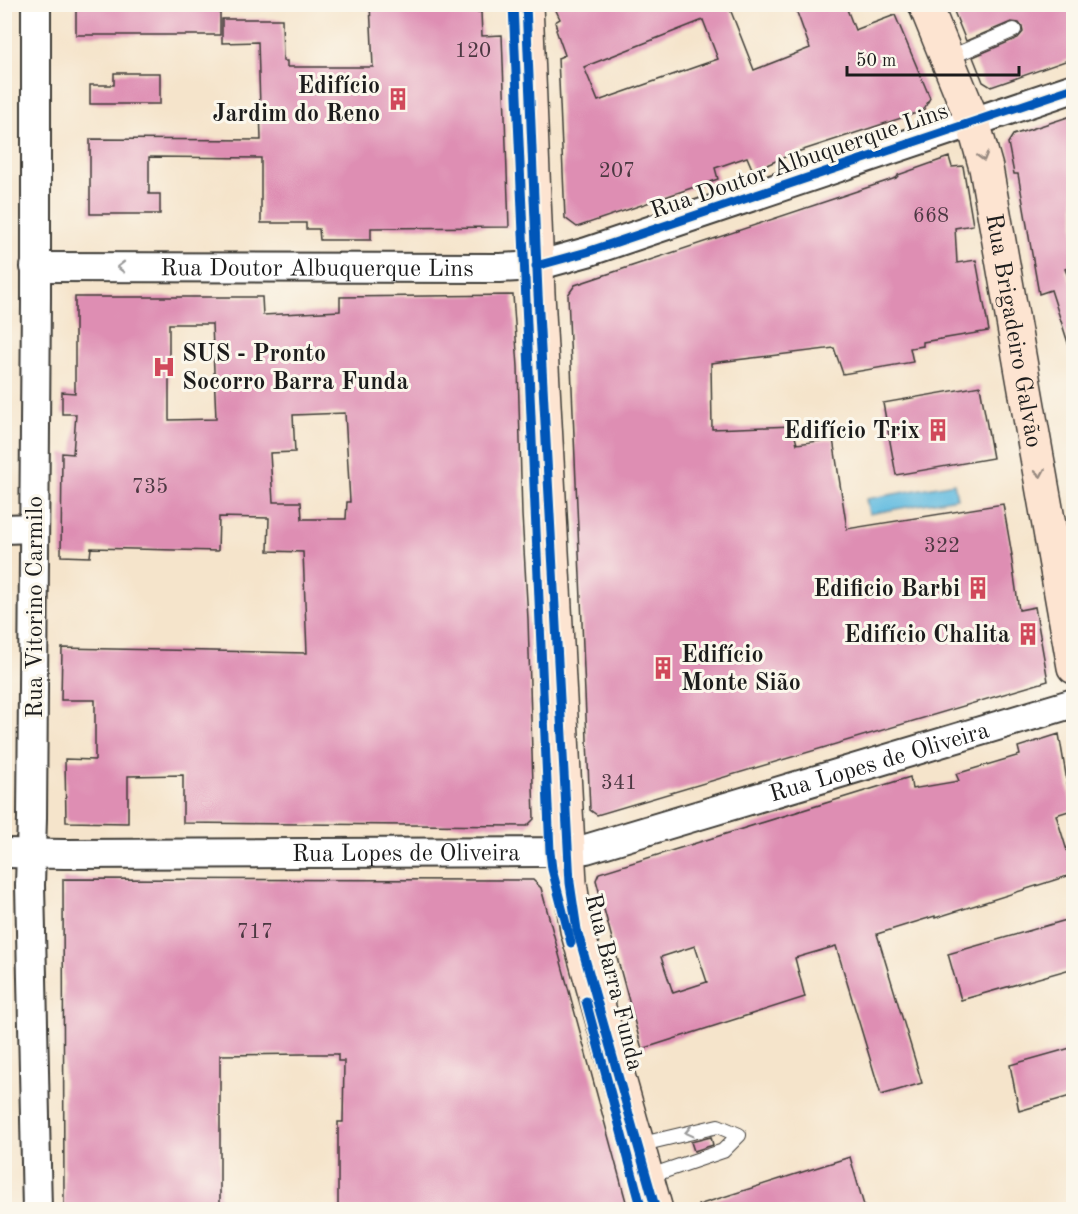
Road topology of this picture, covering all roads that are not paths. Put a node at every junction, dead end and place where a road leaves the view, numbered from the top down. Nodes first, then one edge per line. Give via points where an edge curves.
1 (36, 4) edge
2 (526, 4) edge
3 (925, 4) edge
4 (1014, 30) dead end
5 (948, 58) junction
6 (1074, 88) edge
7 (973, 122) junction
8 (536, 266) junction
9 (36, 267) junction
10 (34, 528) junction
11 (4, 529) edge
12 (1074, 667) edge
13 (1074, 703) edge
14 (567, 851) junction
15 (18, 853) edge
16 (638, 1145) junction
17 (647, 1177) junction
18 (37, 1209) edge
19 (656, 1209) edge

1 - 9 street, Rua Vitorino Carmilo
2 - 8 street, Rua Barra Funda
3 - 5 street, Rua Brigadeiro Galvão
4 - 5 lane
5 - 7 street, Rua Brigadeiro Galvão
6 - 7 street, Rua Doutor Albuquerque Lins
7 - 8 street, Rua Doutor Albuquerque Lins
7 -> 12 street, Rua Brigadeiro Galvão via 986,168
8 -> 9 street, Rua Doutor Albuquerque Lins
8 - 14 street, Rua Barra Funda
9 - 10 street, Rua Vitorino Carmilo
10 - 11 street
10 - 15 street, Rua Vitorino Carmilo
13 - 14 street, Rua Lopes de Oliveira via 600,846
14 - 15 street, Rua Lopes de Oliveira
14 - 16 street, Rua Barra Funda via 577,930
15 - 18 street, Rua Vitorino Carmilo via 30,885
16 - 17 street, Rua Barra Funda
17 -> 16 lane via 723,1151 739,1136 718,1126
17 - 19 street, Rua Barra Funda

